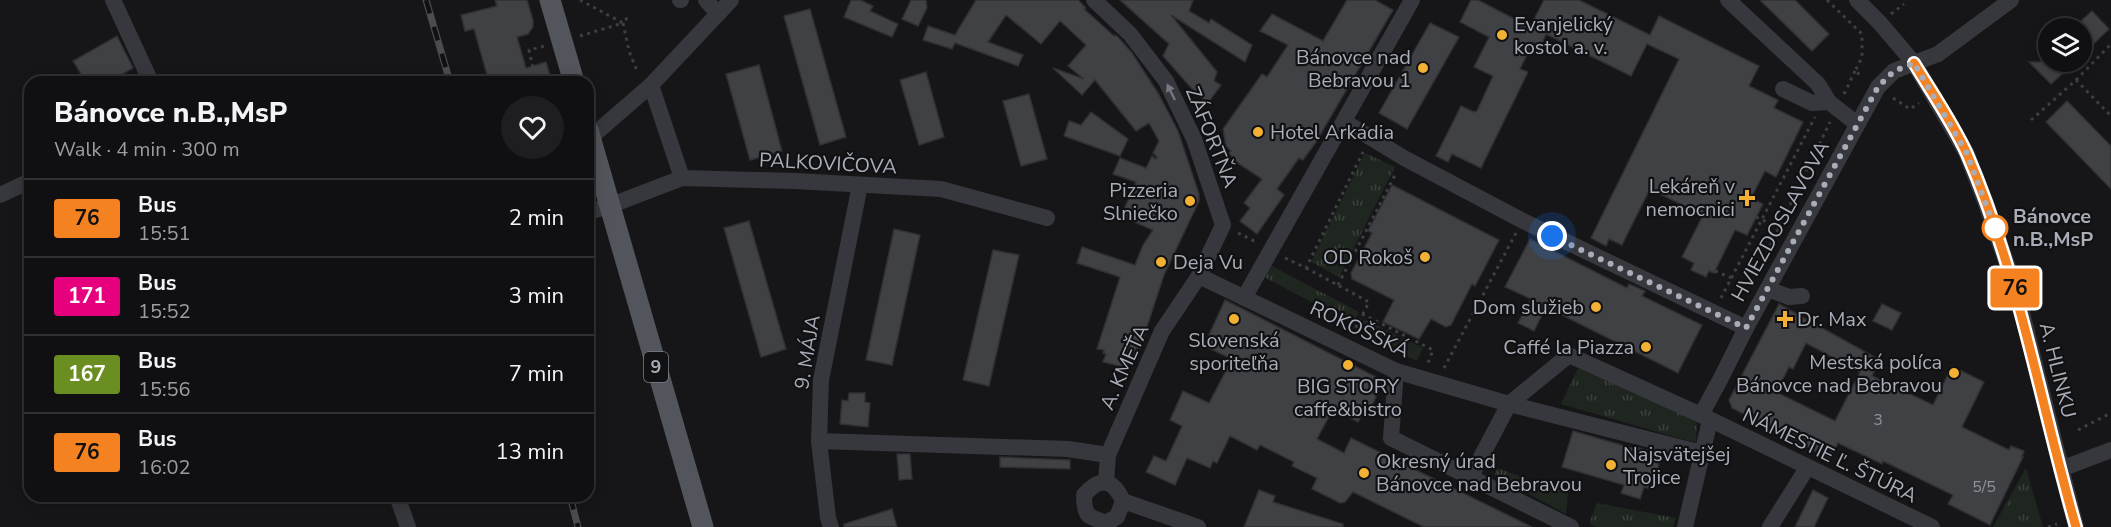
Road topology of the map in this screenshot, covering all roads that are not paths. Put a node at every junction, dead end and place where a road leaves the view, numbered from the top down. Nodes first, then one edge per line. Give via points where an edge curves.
1 (113, 0) edge
2 (550, 0) edge
3 (706, 0) edge
4 (731, 0) edge
5 (1094, 0) edge
6 (1412, 0) edge
7 (1728, 0) edge
8 (1857, 0) edge
9 (2011, 0) edge
10 (718, 14) junction
11 (1914, 63) junction
12 (148, 76) edge
13 (572, 76) edge
14 (651, 85) junction
15 (1783, 89) dead end
16 (1828, 108) junction
17 (1345, 122) junction
18 (1857, 124) junction
19 (594, 130) edge
20 (594, 152) edge
21 (682, 178) junction
22 (24, 184) edge
23 (860, 185) junction
24 (0, 195) edge
25 (609, 206) junction
26 (594, 210) edge
27 (1047, 218) dead end
28 (1198, 276) junction
29 (1768, 289) junction
30 (1802, 296) dead end
31 (1244, 298) junction
32 (1746, 328) junction
33 (1396, 371) junction
34 (1509, 404) junction
35 (1706, 418) junction
36 (819, 441) junction
37 (2111, 450) edge
38 (1702, 453) junction
39 (1108, 455) junction
40 (1807, 468) junction
41 (2061, 469) junction
42 (1470, 478) junction
43 (1106, 482) junction
44 (1123, 501) junction
45 (399, 502) edge
46 (1107, 525) edge
47 (2069, 525) edge
48 (408, 527) edge
49 (703, 527) edge
50 (831, 527) edge
51 (1198, 527) edge
52 (1571, 527) edge
53 (1685, 527) edge
54 (1770, 527) edge
55 (1932, 527) edge

1 - 12 street
2 - 13 main road
3 - 10 street
4 - 10 street
28 -> 5 street, ZÁFORTŇA via 1222,225 1194,139 1166,81 1130,34
6 - 17 street
7 - 16 street via 1818,84
8 - 11 street, A. HLINKU
9 - 11 street, HVIEZDOSLAVOVA via 1938,54
10 - 14 street
11 - 18 street, HVIEZDOSLAVOVA via 1894,71 1878,87
11 - 41 street, A. HLINKU via 1966,152 1985,201 2017,294
14 - 19 street
14 - 21 street
15 - 16 street
16 - 18 street
17 - 31 street
17 - 32 street via 1522,221
18 - 29 street, HVIEZDOSLAVOVA
20 - 25 main road, 9
21 - 23 street, PALKOVIČOVA
21 - 25 street, PALKOVIČOVA
22 - 24 street
23 - 27 street, PALKOVIČOVA via 941,189
23 - 36 street, 9. MÁJA via 821,380
25 - 26 street, PALKOVIČOVA
25 - 49 main road, 9
28 - 31 street, ROKOŠSKÁ
28 - 39 street, A. KMEŤA via 1162,331
29 - 30 street via 1789,297
29 - 32 street, HVIEZDOSLAVOVA
31 - 33 street, ROKOŠSKÁ
32 - 35 street, HVIEZDOSLAVOVA
33 - 34 street, ROKOŠSKÁ
33 - 42 street via 1391,438
34 - 35 street, NÁMESTIE Ľ. ŠTÚRA via 1569,355
34 - 38 street
34 - 42 street
35 - 38 street, HVIEZDOSLAVOVA
35 - 40 street, NÁMESTIE Ľ. ŠTÚRA
36 - 39 street via 1068,448
36 - 50 street, 9. MÁJA
37 - 41 street
38 - 53 street, HVIEZDOSLAVOVA
39 - 43 street, A. KMEŤA
40 - 54 street
40 - 55 street, NÁMESTIE Ľ. ŠTÚRA
41 - 47 street, A. HLINKU
42 - 52 street
43 - 44 street via 1118,488
43 - 46 street via 1093,485 1084,495 1084,509 1092,519
44 - 46 street via 1118,517
44 - 51 street
45 - 48 street

